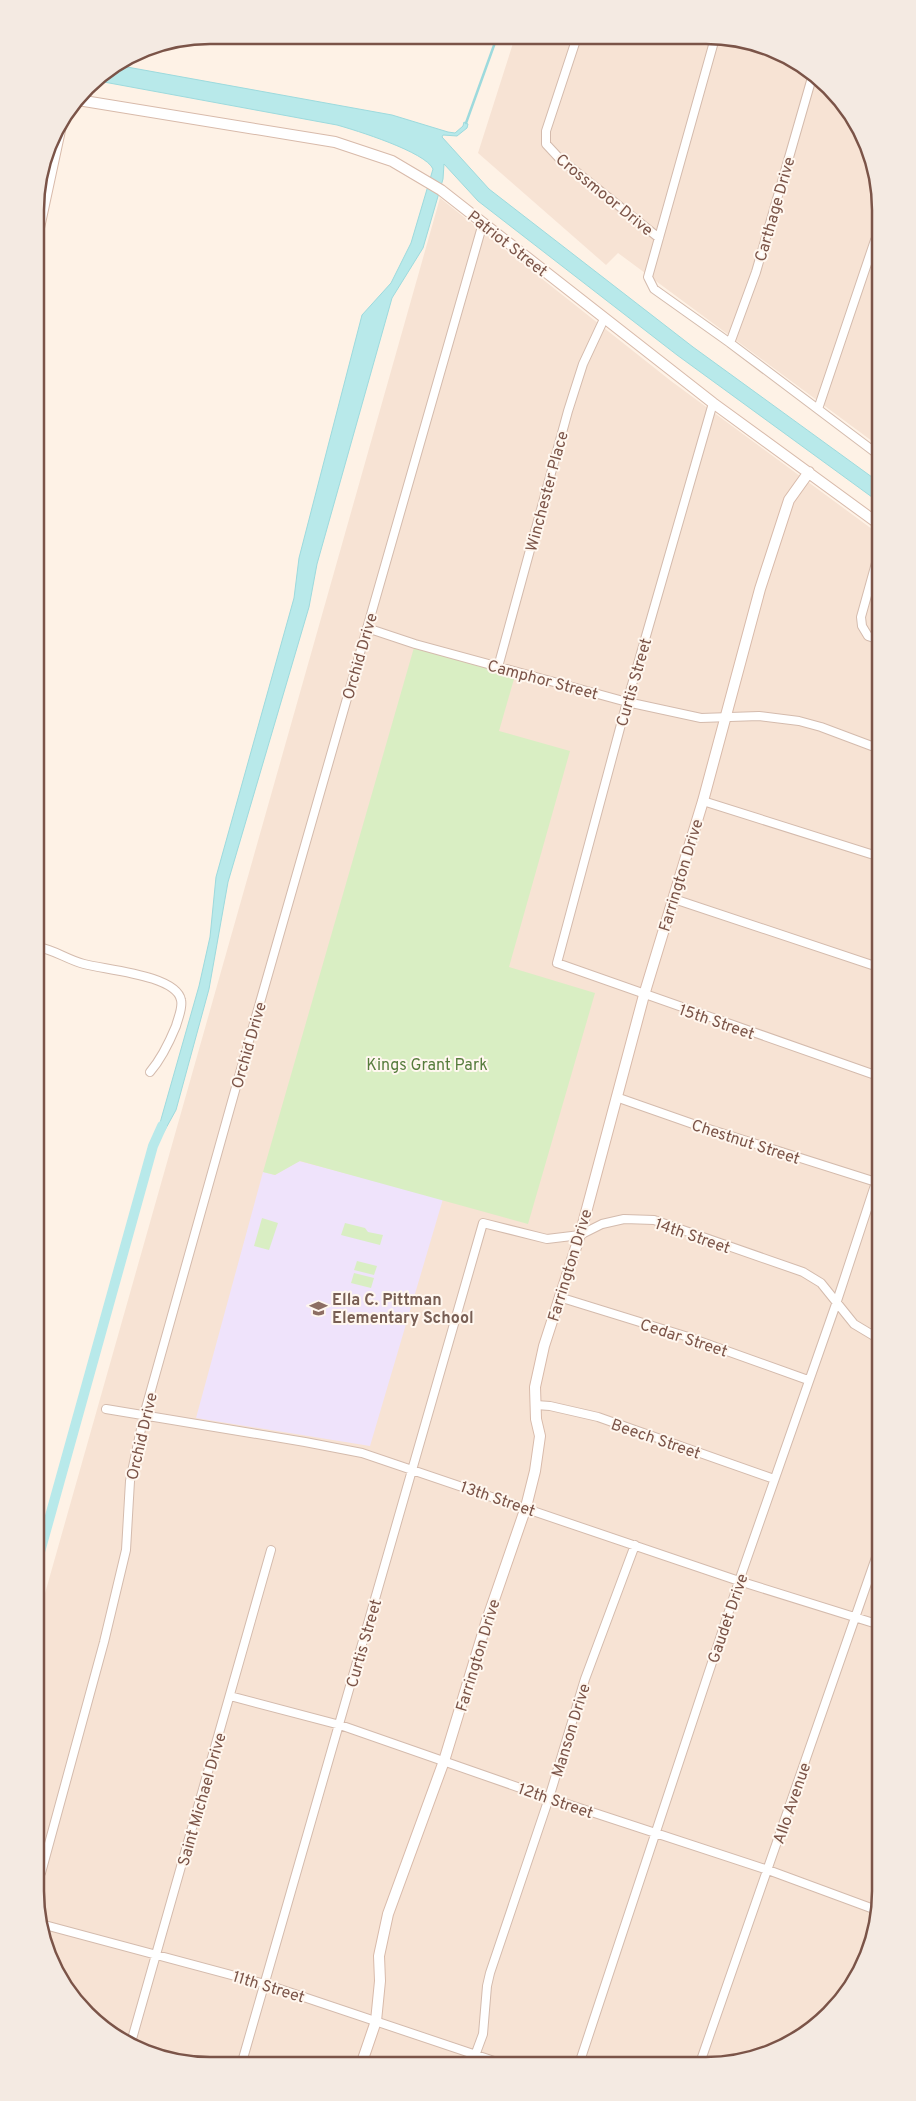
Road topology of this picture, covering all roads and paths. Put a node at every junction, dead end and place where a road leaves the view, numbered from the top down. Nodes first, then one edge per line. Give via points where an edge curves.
1 (575, 44) edge
2 (713, 44) edge
3 (810, 81) edge
4 (85, 101) edge
5 (57, 144) edge
6 (44, 205) edge
7 (483, 224) junction
8 (659, 238) junction
9 (872, 249) edge
10 (604, 319) junction
11 (730, 343) junction
12 (713, 403) junction
13 (818, 409) junction
14 (872, 450) edge
15 (809, 472) junction
16 (872, 519) edge
17 (872, 577) edge
18 (367, 628) junction
19 (872, 637) edge
20 (498, 667) junction
21 (627, 702) junction
22 (725, 718) junction
23 (872, 746) edge
24 (703, 800) junction
25 (872, 854) edge
26 (674, 899) junction
27 (44, 949) edge
28 (557, 963) joint
29 (872, 964) edge
30 (644, 995) junction
31 (150, 1072) dead end
32 (872, 1074) edge
33 (616, 1097) junction
34 (872, 1178) edge
35 (872, 1194) edge
36 (483, 1224) joint
37 (580, 1235) junction
38 (559, 1297) junction
39 (836, 1304) junction
40 (872, 1335) edge
41 (808, 1380) junction
42 (536, 1405) junction
43 (106, 1409) dead end
44 (144, 1416) junction
45 (412, 1468) junction
46 (774, 1479) junction
47 (526, 1507) junction
48 (634, 1545) junction
49 (271, 1550) dead end
50 (872, 1569) edge
51 (739, 1581) junction
52 (855, 1617) junction
53 (872, 1622) edge
54 (230, 1696) junction
55 (340, 1725) junction
56 (444, 1761) junction
57 (549, 1798) junction
58 (655, 1833) junction
59 (44, 1862) edge
60 (768, 1870) junction
61 (871, 1908) edge
62 (47, 1926) edge
63 (157, 1954) junction
64 (265, 1984) junction
65 (376, 2021) junction
66 (132, 2038) edge
67 (243, 2057) edge
68 (364, 2057) edge
69 (471, 2057) edge
70 (474, 2057) edge
71 (581, 2057) edge
72 (702, 2057) edge

1 - 8 street, Crossmoor Drive via 546,132 546,144
2 - 8 street
3 - 11 street, Carthage Drive via 756,272
4 - 7 street, Patriot Street via 335,142 392,161 441,190
5 - 6 street
7 - 10 street, Patriot Street
7 - 18 street, Orchid Drive
8 - 11 street via 648,277 654,289
9 - 13 street
10 - 12 street, Patriot Street
10 - 20 street, Winchester Place via 583,364 571,401
11 - 13 street
12 - 15 street, Patriot Street
12 - 21 street, Curtis Street
13 - 14 street
15 - 16 street, Patriot Street
15 - 22 street, Farrington Drive via 785,511
17 - 19 street via 861,617 862,626
18 - 20 street, Camphor Street
18 - 44 street, Orchid Drive
20 - 21 street, Camphor Street
21 - 22 street, Camphor Street via 701,718
21 - 28 street, Curtis Street
22 - 23 street, Camphor Street via 759,716 799,722
22 - 24 street, Farrington Drive
24 - 25 street
24 - 26 street, Farrington Drive
26 - 29 street
26 - 30 street, Farrington Drive
27 - 31 street via 82,964 155,979 176,990 181,1000 180,1012 169,1044
28 - 30 street, 15th Street
30 - 32 street, 15th Street
30 - 33 street, Farrington Drive
33 - 34 street, Chestnut Street via 693,1124
33 - 37 street, Farrington Drive
35 - 39 street, Gaudet Drive
36 - 37 street, 14th Street via 547,1239
36 - 45 street, Curtis Street
37 - 38 street, Farrington Drive
37 - 39 street, 14th Street via 602,1224 624,1219 654,1220 803,1272 821,1283
38 - 41 street, Cedar Street via 685,1336
38 - 42 street, Farrington Drive via 544,1346
39 - 40 street, 14th Street via 854,1324
39 - 41 street, Gaudet Drive
41 - 46 street, Gaudet Drive
42 - 46 street, Beech Street via 598,1418
42 - 47 street, Farrington Drive via 540,1436 536,1471
43 - 44 street, 13th Street
44 - 45 street, 13th Street via 334,1447
44 - 59 street, Orchid Drive via 130,1480 126,1550
45 - 47 street, 13th Street
45 - 55 street, Curtis Street
46 - 51 street, Gaudet Drive
47 - 48 street, 13th Street
47 - 56 street, Farrington Drive via 486,1620
48 - 51 street, 13th Street
48 - 57 street, Manson Drive via 586,1680
49 - 54 street, Saint Michael Drive
50 - 52 street, Allo Avenue
51 - 52 street, 13th Street
51 - 58 street, Gaudet Drive
52 - 53 street, 13th Street
52 - 60 street, Allo Avenue
54 - 55 street, 12th Street
54 - 63 street, Saint Michael Drive
55 - 56 street, 12th Street
55 - 64 street, Curtis Street
56 - 57 street, 12th Street
56 - 65 street, Farrington Drive via 388,1914 380,1956
57 - 58 street, 12th Street
57 - 70 street, Manson Drive via 490,1973 485,2022
58 - 60 street, 12th Street
58 - 71 street, Gaudet Drive
60 - 61 street, 12th Street
60 - 72 street, Allo Avenue
62 - 63 street, 11th Street
63 - 64 street, 11th Street
63 - 66 street, Saint Michael Drive
64 - 65 street, 11th Street
64 - 67 street, Curtis Street
65 - 68 street, Farrington Drive
65 - 69 street, 11th Street

